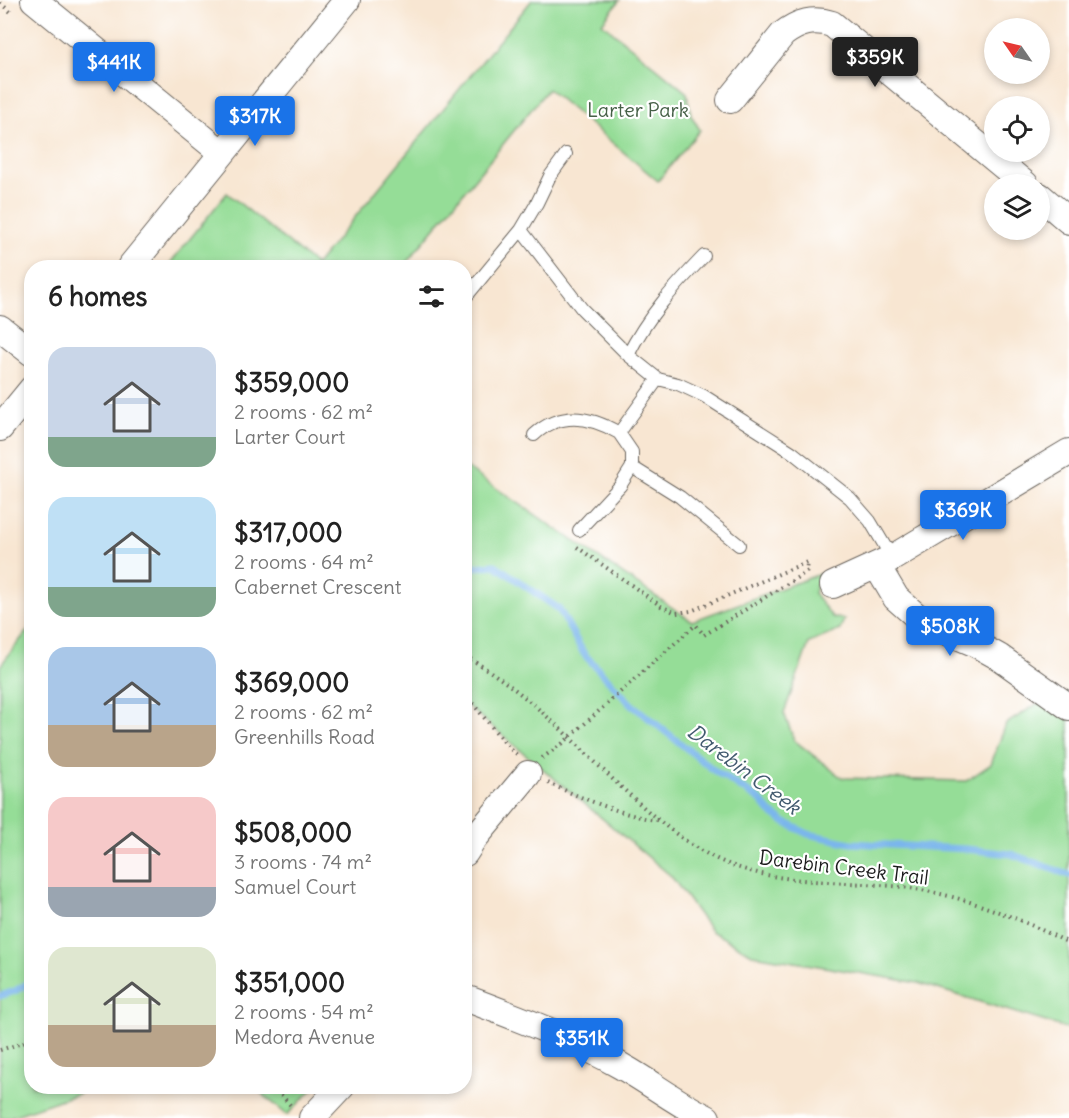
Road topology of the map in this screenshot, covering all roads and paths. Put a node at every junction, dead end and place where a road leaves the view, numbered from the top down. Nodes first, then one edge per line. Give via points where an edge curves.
1 (34, 0) edge
2 (347, 0) edge
3 (730, 100) dead end
4 (222, 153) junction
5 (566, 154) dead end
6 (1013, 174) edge
7 (1050, 205) edge
8 (1069, 221) edge
9 (521, 230) junction
10 (704, 256) dead end
11 (136, 260) edge
12 (472, 290) edge
13 (0, 328) edge
14 (24, 347) edge
15 (628, 355) junction
16 (658, 379) junction
17 (24, 399) edge
18 (0, 428) edge
19 (619, 433) junction
20 (534, 435) dead end
21 (1069, 452) edge
22 (632, 467) junction
23 (579, 530) joint
24 (739, 545) dead end
25 (885, 562) junction
26 (806, 570) junction
27 (833, 585) joint
28 (472, 660) edge
29 (472, 702) edge
30 (1069, 706) edge
31 (531, 769) junction
32 (658, 820) junction
33 (472, 843) edge
34 (1069, 943) edge
35 (472, 1001) edge
36 (24, 1042) edge
37 (0, 1050) edge
38 (282, 1094) edge
39 (330, 1094) edge
40 (303, 1113) edge
41 (707, 1118) edge

1 - 4 street
2 - 4 street
3 - 6 street via 783,34 794,26 821,20 832,24
4 - 11 street
5 - 9 lane
7 - 8 street
9 - 12 lane
9 - 15 lane via 582,309
10 - 15 lane via 668,294
13 - 14 street
15 - 16 lane
16 - 19 lane
16 - 25 lane via 704,396 792,452 850,498 870,521
17 - 18 street
19 - 20 lane via 602,423 561,419
19 - 22 lane via 632,452
21 - 25 street
22 - 23 lane via 620,486
22 - 24 lane via 680,497
23 - 26 path via 576,546 676,613 691,611 807,562
25 - 27 street
25 - 30 street via 896,598 922,621 999,657
26 - 27 path
26 - 31 path, bridge via 704,635 696,625
28 - 32 path, Darebin Creek Trail via 495,673 547,715
29 - 31 path
31 - 32 path via 562,789
31 - 33 street
32 - 34 path, Darebin Creek Trail via 717,859 741,869 775,878 936,892 1016,917
35 - 41 street via 592,1050
36 - 37 path
38 - 40 path
39 - 40 street

